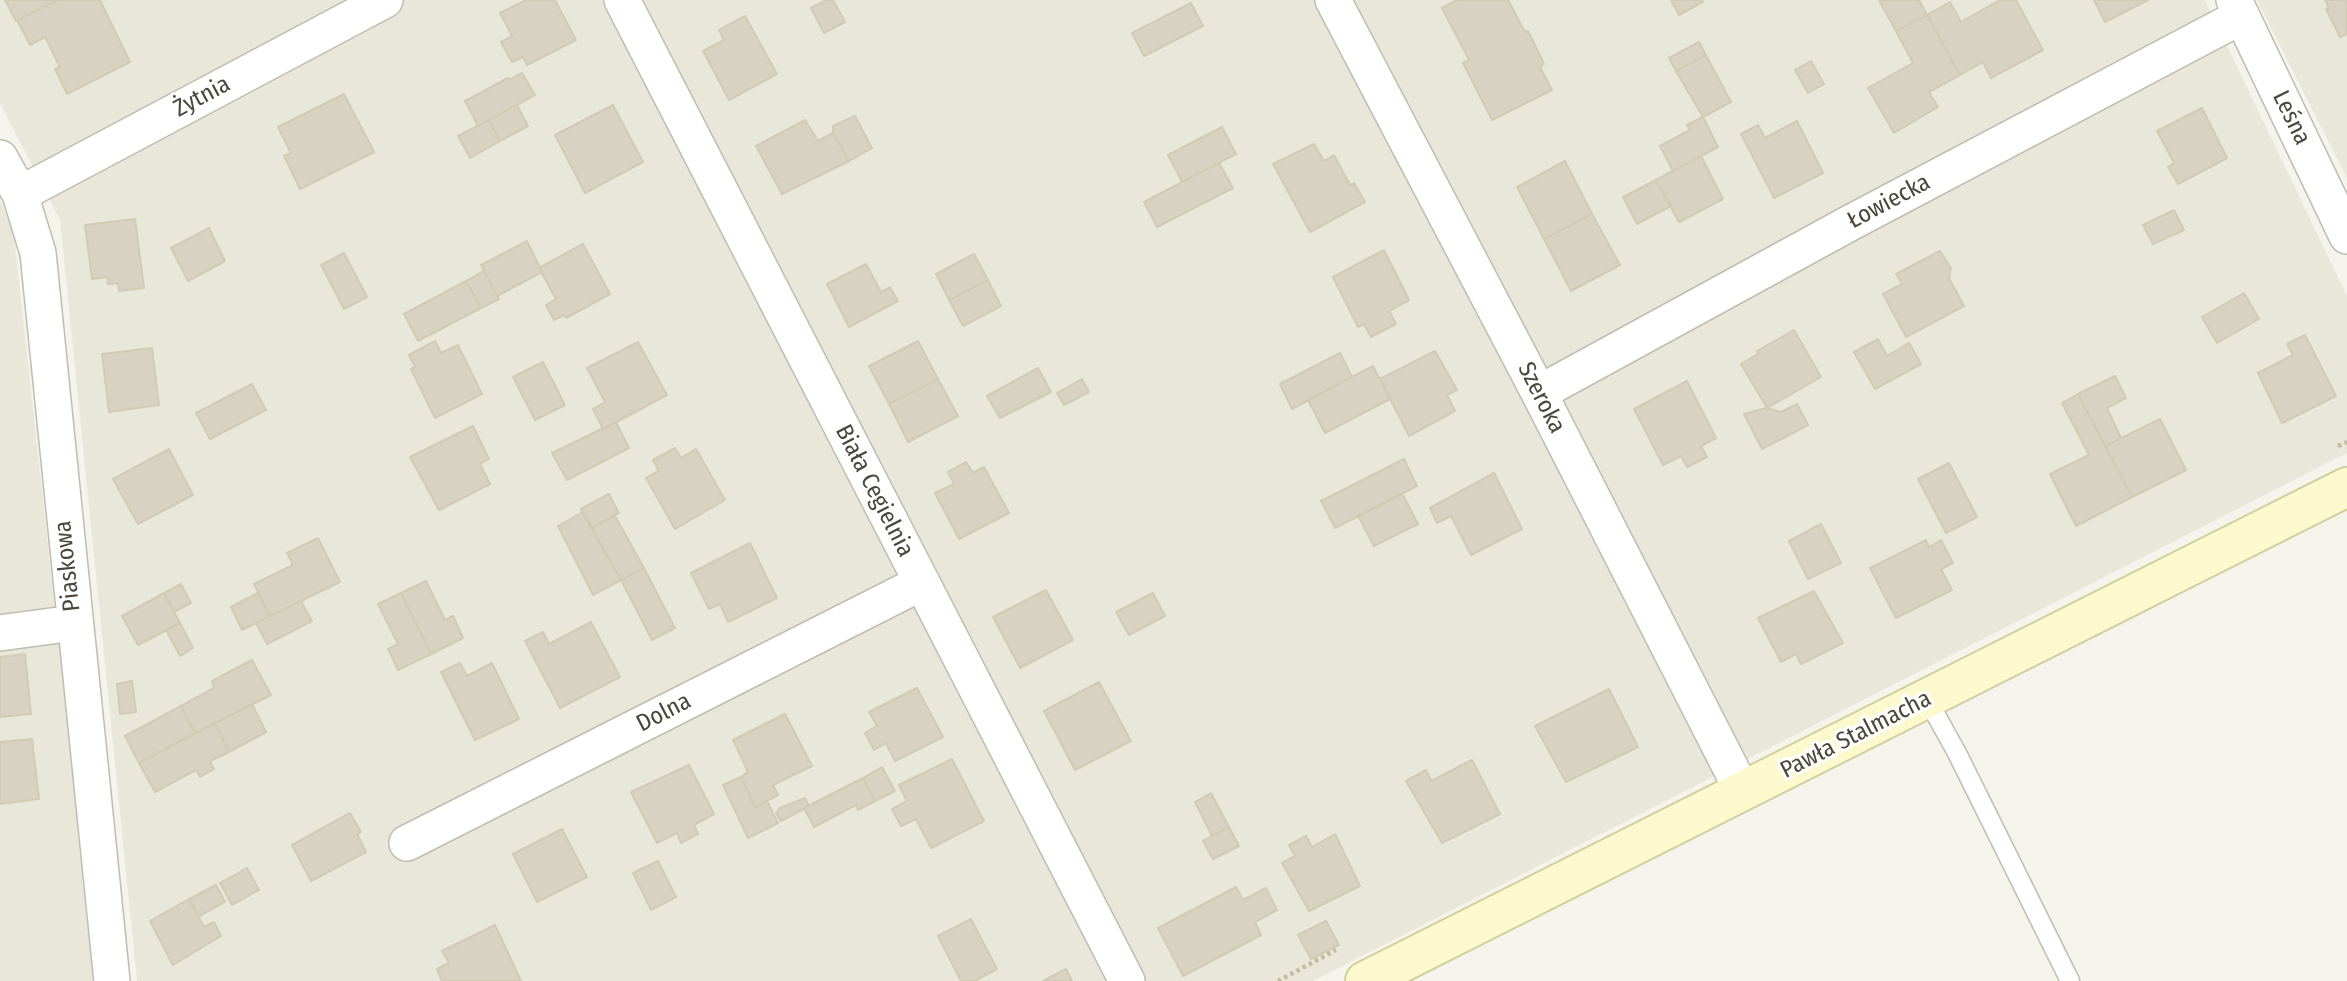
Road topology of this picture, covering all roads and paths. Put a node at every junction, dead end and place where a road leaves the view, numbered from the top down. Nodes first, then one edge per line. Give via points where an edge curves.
1 (385, 0) edge
2 (622, 0) edge
3 (1338, 2) edge
4 (2238, 8) edge
5 (0, 158) edge
6 (19, 194) junction
7 (2347, 236) edge
8 (1539, 393) junction
9 (2347, 487) edge
10 (921, 583) junction
11 (74, 623) junction
12 (0, 633) edge
13 (1927, 699) junction
14 (1743, 792) junction
15 (407, 843) dead end
16 (112, 981) edge
17 (1127, 981) edge
18 (1365, 981) edge
19 (2070, 981) edge

1 - 6 street, Żytnia
2 - 10 street, Biała Cegielnia
3 - 8 street, Szeroka
4 - 7 street, Leśna
4 - 8 street, Łowiecka
5 - 6 street, Piaskowa
6 - 11 street, Piaskowa via 38,253
8 - 14 street, Szeroka
9 - 13 street, Pawła Stalmacha
10 - 15 street, Dolna
10 - 17 street, Biała Cegielnia
11 - 12 street
11 - 16 street, Piaskowa
13 - 14 street, Pawła Stalmacha
13 - 19 lane
14 - 18 street, Pawła Stalmacha

